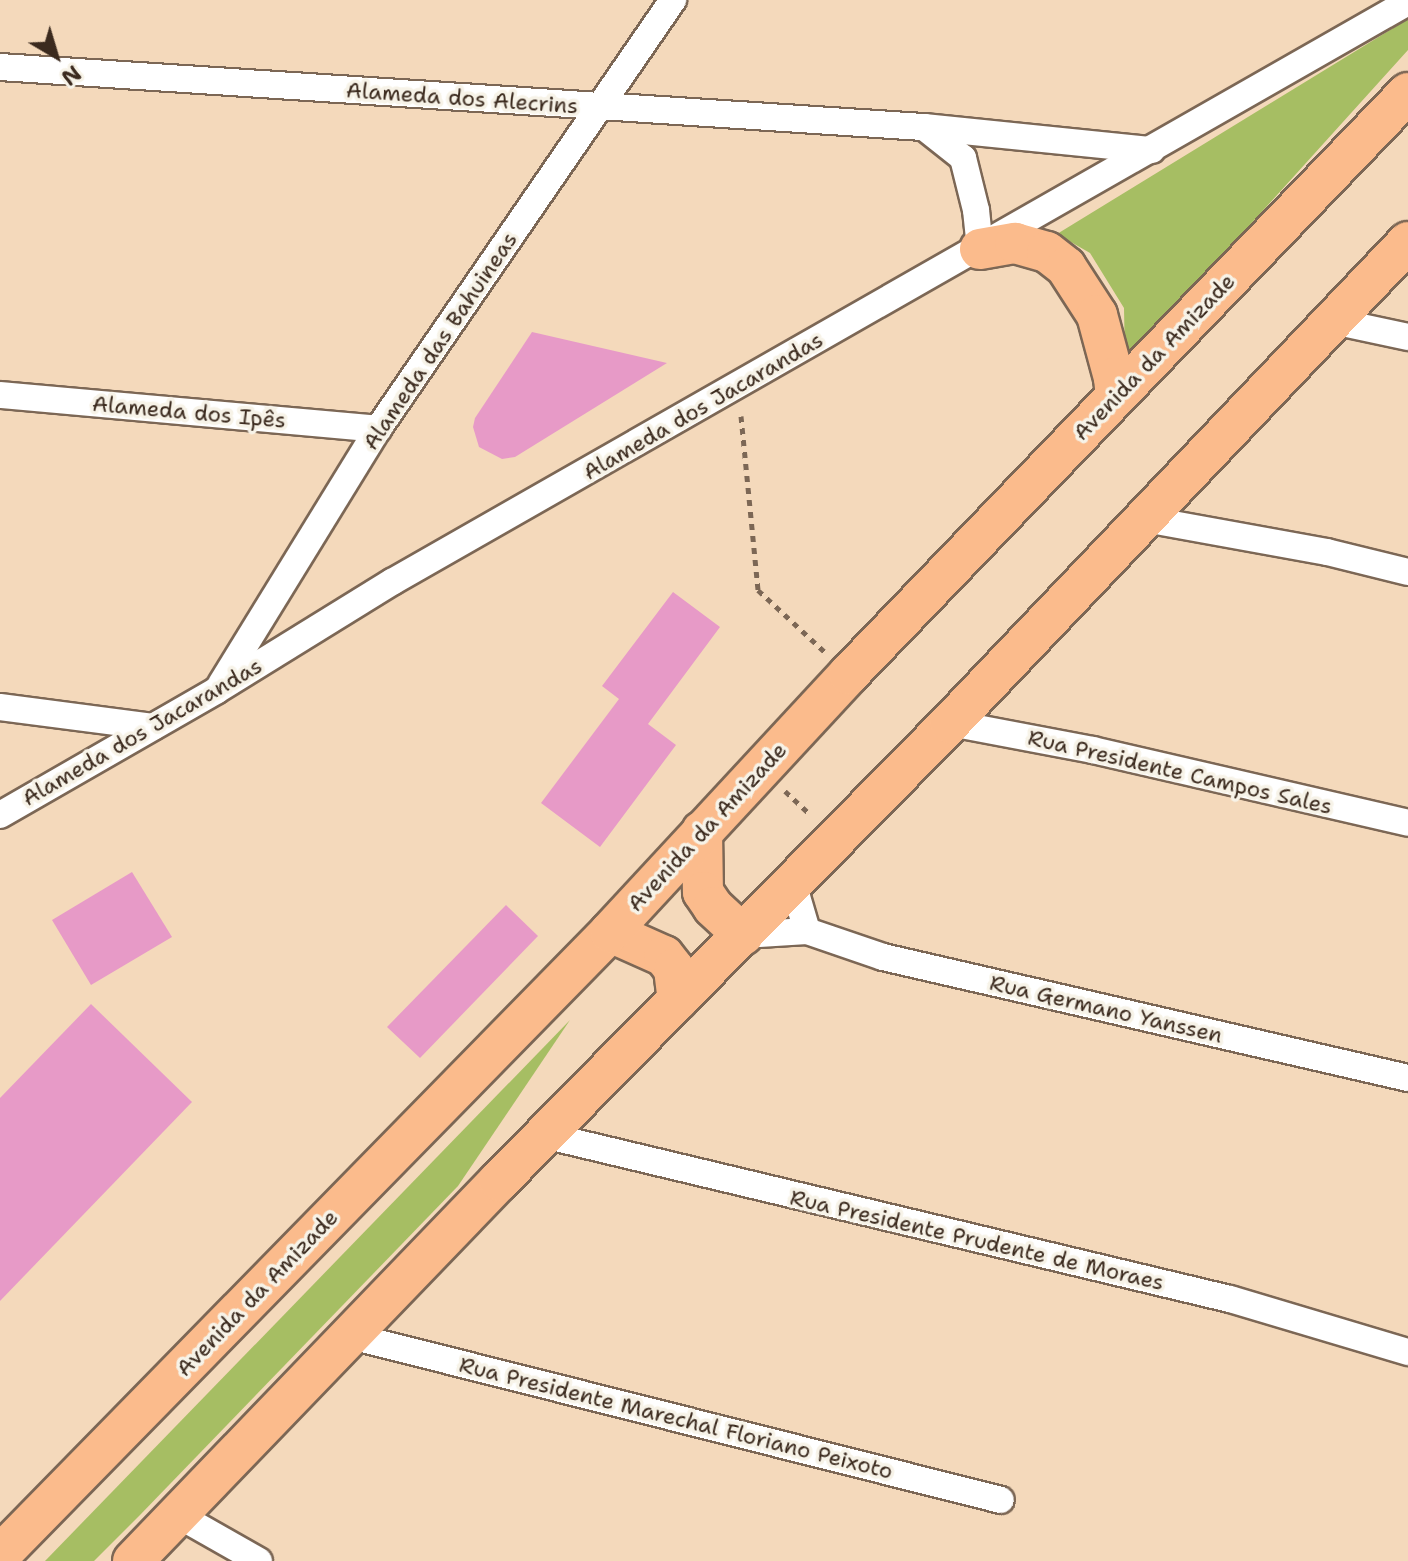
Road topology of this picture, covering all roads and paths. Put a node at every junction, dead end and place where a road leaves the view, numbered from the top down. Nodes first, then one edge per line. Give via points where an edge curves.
1 (673, 0) edge
2 (1408, 2) edge
3 (0, 67) edge
4 (1408, 93) edge
5 (601, 108) junction
6 (924, 127) junction
7 (1152, 150) junction
8 (1408, 242) edge
9 (980, 249) junction
10 (1333, 321) junction
11 (1408, 337) edge
12 (738, 386) junction
13 (0, 395) edge
14 (1116, 396) junction
15 (378, 429) junction
16 (1145, 519) junction
17 (1408, 572) edge
18 (849, 674) junction
19 (217, 690) junction
20 (0, 707) edge
21 (950, 723) junction
22 (153, 727) junction
23 (761, 768) junction
24 (0, 815) edge
25 (1408, 823) edge
26 (702, 831) junction
27 (836, 840) junction
28 (793, 883) junction
29 (807, 931) junction
30 (610, 932) junction
31 (743, 935) junction
32 (678, 1000) junction
33 (1408, 1078) edge
34 (544, 1135) junction
35 (351, 1336) junction
36 (1408, 1352) edge
37 (1001, 1500) dead end
38 (178, 1515) junction
39 (0, 1555) edge
40 (133, 1561) edge
41 (260, 1561) edge

1 - 5 street, Alameda das Bahuineas
2 - 7 street, Alameda dos Jacarandas
3 - 5 street, Alameda dos Alecrins
4 - 14 main road, Avenida da Amizade
5 - 6 street, Alameda dos Alecrins
5 - 15 street, Alameda das Bahuineas
6 - 7 street, Alameda dos Alecrins
6 - 9 street via 963,158
7 - 9 street, Alameda dos Jacarandas
8 - 10 main road
9 - 12 street, Alameda dos Jacarandas
9 - 14 main road via 1015,243 1047,252 1066,267 1097,315
10 - 11 street
10 - 16 main road
12 - 18 path via 758,590
12 - 19 street, Alameda dos Jacarandas via 392,582
13 - 15 street, Alameda dos Ipês
14 - 18 main road, Avenida da Amizade
15 - 19 street, Alameda das Bahuineas
16 - 17 street
16 - 21 main road
18 - 23 main road, Avenida da Amizade
19 - 22 street, Alameda dos Jacarandas
20 - 22 street
21 - 25 street, Rua Presidente Campos Sales via 1093,750
21 - 27 main road
22 - 24 street, Alameda dos Jacarandas
23 - 26 main road, Avenida da Amizade
23 - 27 path
26 - 30 main road, Avenida da Amizade
26 - 31 main road via 703,892
27 - 28 main road
28 - 29 street
28 - 31 main road
29 - 31 street, Rua Germano Yanssen
29 - 33 street, Rua Germano Yanssen via 883,957
30 - 32 main road via 664,956 674,969
30 - 39 main road, Avenida da Amizade
31 - 32 main road
32 - 34 main road
34 - 35 main road
34 - 36 street, Rua Presidente Prudente de Moraes via 1230,1299
35 - 37 street, Rua Presidente Marechal Floriano Peixoto
35 - 38 main road
38 - 40 main road
38 - 41 street

